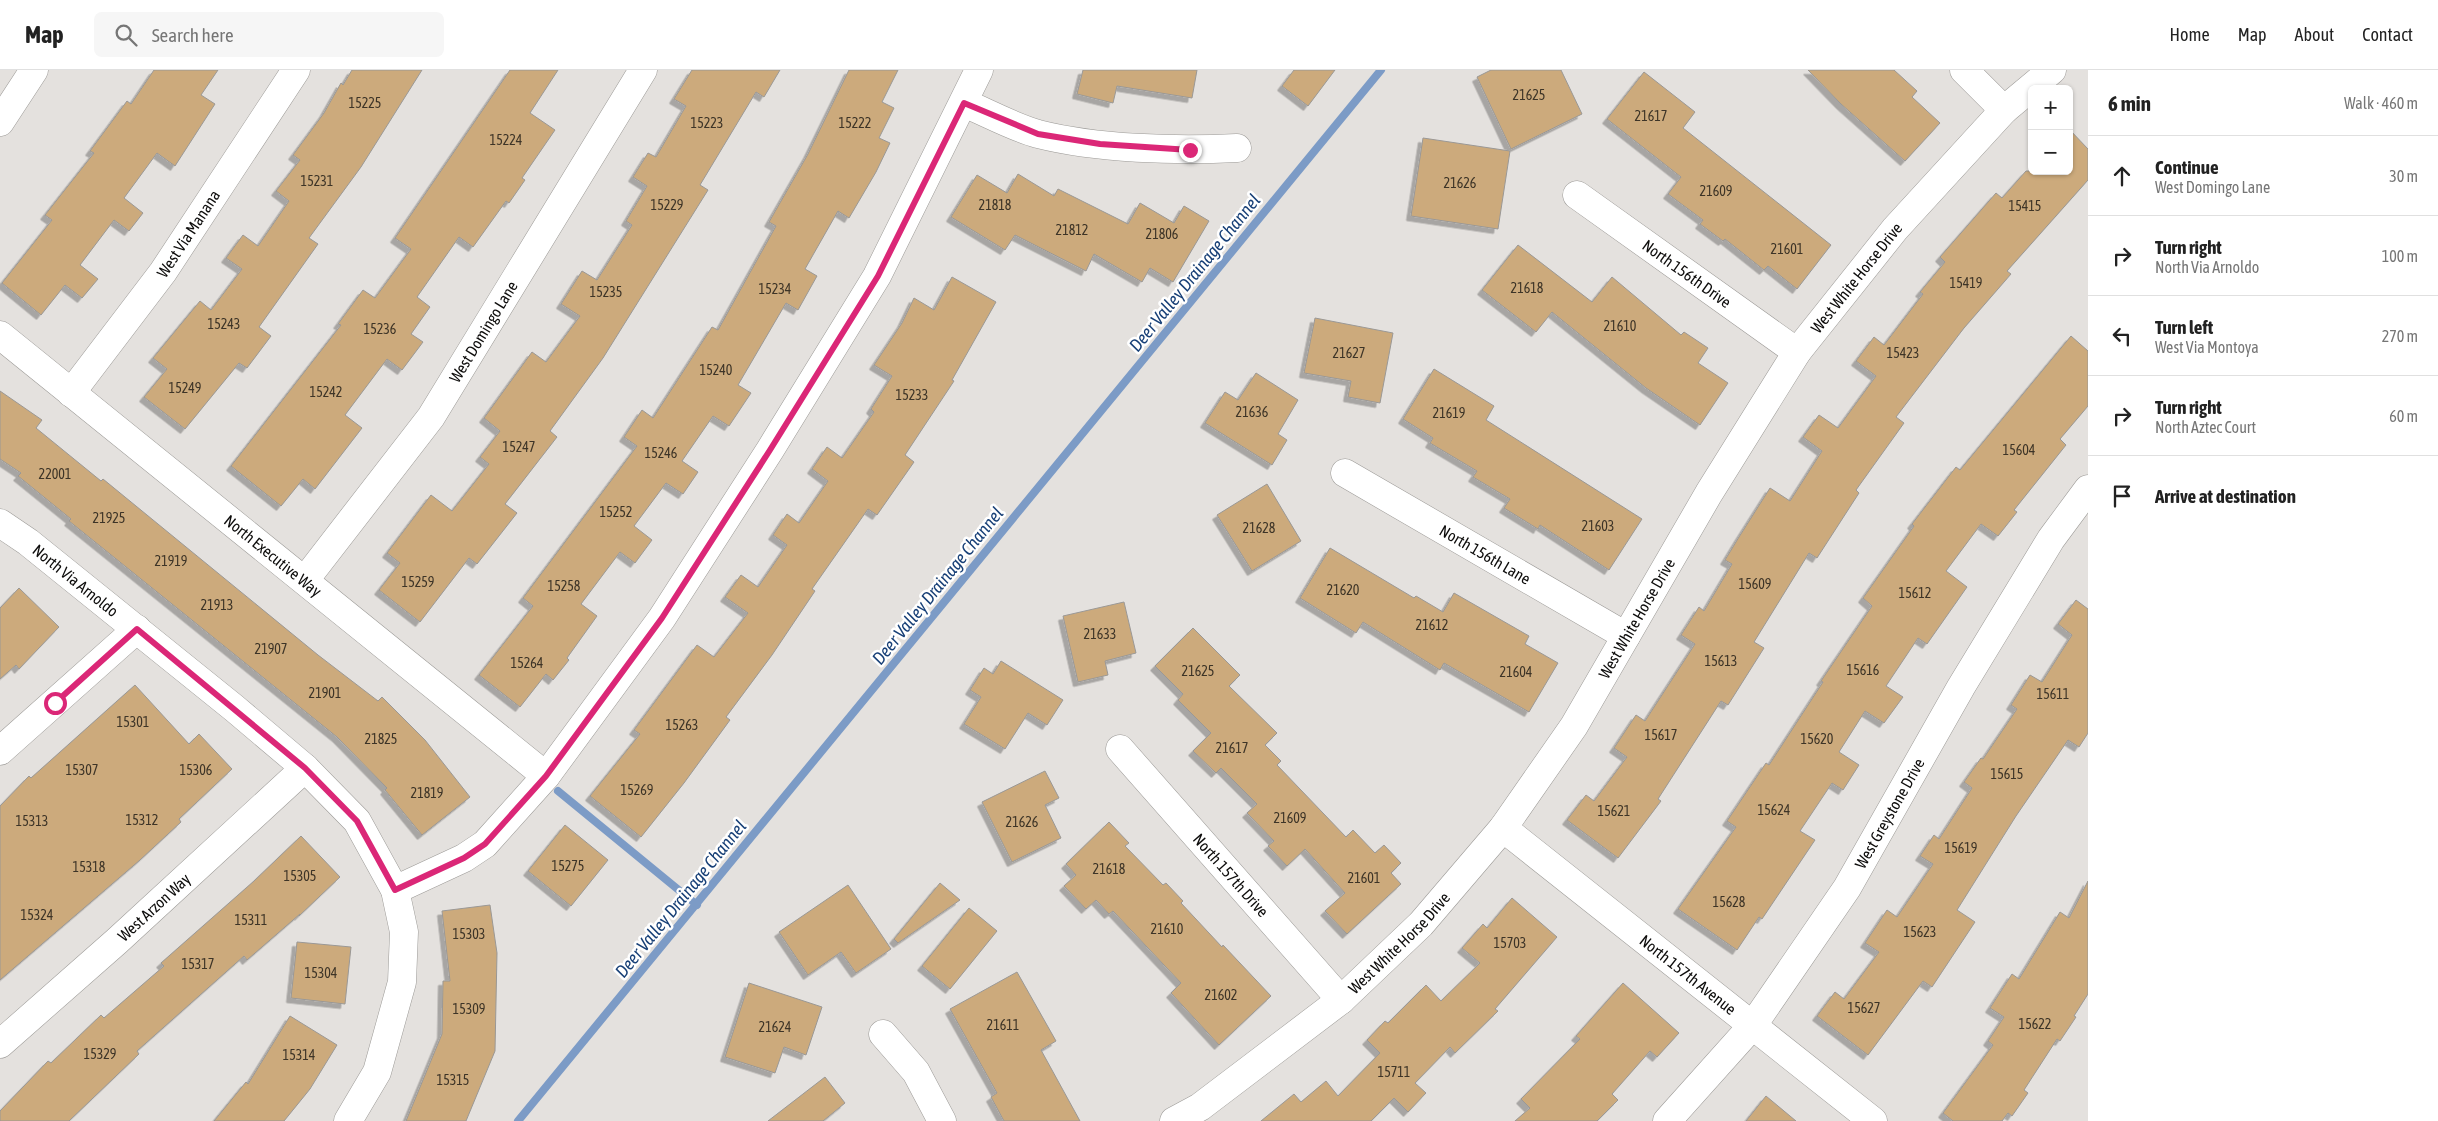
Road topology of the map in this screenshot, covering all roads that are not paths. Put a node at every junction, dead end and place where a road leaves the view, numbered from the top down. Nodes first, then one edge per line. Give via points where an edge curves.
1 (34, 70) edge
2 (296, 70) edge
3 (643, 70) edge
4 (979, 70) edge
5 (1964, 70) edge
6 (2052, 70) edge
7 (964, 103) junction
8 (2004, 110) junction
9 (0, 122) edge
10 (1236, 148) dead end
11 (1577, 195) dead end
12 (0, 335) edge
13 (1797, 352) junction
14 (71, 392) junction
15 (1345, 473) dead end
16 (2088, 489) edge
17 (0, 523) edge
18 (304, 580) junction
19 (137, 629) junction
20 (1626, 636) junction
21 (1120, 749) dead end
22 (0, 751) edge
23 (305, 768) junction
24 (546, 776) junction
25 (1503, 828) junction
26 (395, 890) junction
27 (1342, 1000) junction
28 (1753, 1025) junction
29 (883, 1034) dead end
30 (0, 1044) edge
31 (348, 1121) edge
32 (942, 1121) edge
33 (1174, 1121) edge
34 (1666, 1121) edge
35 (1873, 1121) edge

1 - 9 street
2 - 14 street, West Via Manana via 163,272
3 - 18 street, West Domingo Lane via 431,417
4 - 7 street
5 - 8 street
6 - 8 street, West White Horse Drive
7 - 10 street via 1038,134 1100,144 1190,150
7 - 24 street via 878,276 770,450 662,618
8 - 13 street, West White Horse Drive via 1895,229
11 - 13 street, North 156th Drive
12 - 14 street, North Executive Way
13 - 20 street, West White Horse Drive via 1709,493
14 - 18 street, North Executive Way
15 - 20 street, North 156th Lane
16 - 28 street, West Greystone Drive via 2051,539 1961,687 1847,888
17 - 19 street, North Via Arnoldo
18 - 24 street, North Executive Way
19 - 22 street
19 - 23 street, North Via Arnoldo
20 - 25 street, West White Horse Drive via 1574,726
21 - 27 street, North 157th Drive
23 - 26 street, North Via Arnoldo via 357,821
23 - 30 street, West Arzon Way
24 - 26 street via 485,844 464,858
25 - 27 street, West White Horse Drive via 1421,924
25 - 28 street, North 157th Avenue
26 - 31 street, North Via Arnoldo via 404,932 402,982 377,1072
27 - 33 street, West White Horse Drive via 1200,1107
28 - 34 street, West Greystone Drive
28 - 35 street, North 157th Avenue
29 - 32 street via 916,1072

